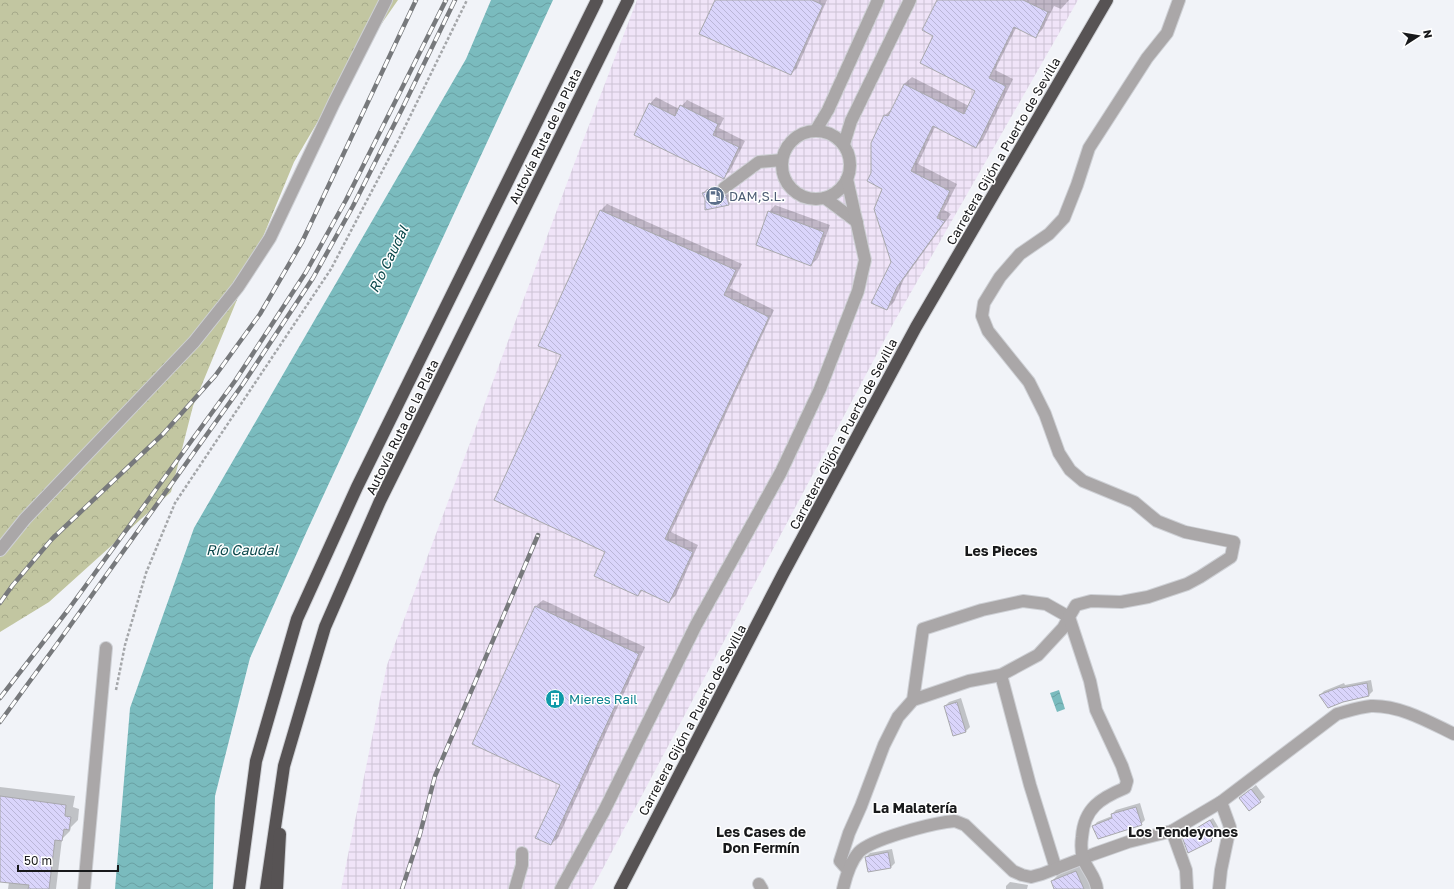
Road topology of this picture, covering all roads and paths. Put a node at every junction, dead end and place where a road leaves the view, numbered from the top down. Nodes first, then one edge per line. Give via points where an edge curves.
1 (386, 0) edge
2 (467, 0) edge
3 (597, 0) edge
4 (628, 0) edge
5 (878, 0) edge
6 (910, 0) edge
7 (1107, 0) edge
8 (1179, 0) edge
9 (816, 130) junction
10 (844, 144) junction
11 (782, 160) junction
12 (847, 180) junction
13 (724, 188) dead end
14 (825, 198) junction
15 (857, 222) junction
16 (0, 550) edge
17 (1069, 617) junction
18 (106, 648) dead end
19 (1001, 676) junction
20 (115, 695) dead end
21 (913, 700) junction
22 (1454, 734) edge
23 (284, 766) junction
24 (1221, 802) junction
25 (1172, 831) junction
26 (522, 853) dead end
27 (1083, 859) junction
28 (1056, 869) junction
29 (848, 870) junction
30 (84, 889) edge
31 (239, 889) edge
32 (266, 889) edge
33 (277, 889) edge
34 (515, 889) edge
35 (561, 889) edge
36 (620, 889) edge
37 (843, 889) edge
38 (1097, 889) edge
39 (1187, 889) edge
40 (1219, 889) edge

1 - 16 street via 334,102 270,238 238,287 194,342 25,520
2 - 20 path via 397,143 330,269 175,504 146,573 125,645
3 - 31 highway, Autovía Ruta de la Plata via 357,488 297,619 256,761
4 - 23 highway, Autovía Ruta de la Plata via 380,501 324,627
5 - 9 street via 828,110
6 - 10 street via 851,121
7 - 36 highway, Carretera Gijón a Puerto de Sevilla via 916,327
8 - 17 street via 1167,33 1147,58 1089,148 1064,218 1049,234 1020,254 1000,277 984,303 982,316 988,332 1029,382 1045,414 1059,453 1070,470 1083,481 1134,502 1157,520 1185,532 1234,542 1231,557 1187,584 1148,598 1121,602 1091,601 1076,606
9 - 10 street via 833,135
9 - 11 street via 795,137 786,147
10 - 12 street via 849,157 850,170
11 - 13 street via 758,162
11 - 14 street via 782,174 788,186 798,195 811,199
12 - 14 street via 836,193
12 - 15 street
14 - 15 street
15 - 35 street via 865,260 858,291 820,389 781,472 696,625 604,811
17 - 19 street via 1063,628 1038,655
17 - 21 street via 1046,604 1023,601 982,610 923,629
17 - 27 street via 1090,681 1096,710 1127,780 1125,788 1102,798 1090,810 1082,826
18 - 30 street
19 - 21 street via 969,681
19 - 28 street
21 - 29 street via 898,716 884,745 849,833 840,861
22 - 24 street via 1391,708 1371,706 1354,709 1338,714
23 - 32 highway, Autovía Ruta de la Plata
23 - 33 highway
24 - 25 street
24 - 40 street via 1230,827 1220,870
25 - 27 street via 1128,842
25 - 39 street via 1186,870
26 - 34 street via 522,865
27 - 28 street
27 - 38 street via 1096,881
28 - 29 street via 1031,877 1013,871 965,825 955,821 937,823 880,840 859,852
29 - 37 street

